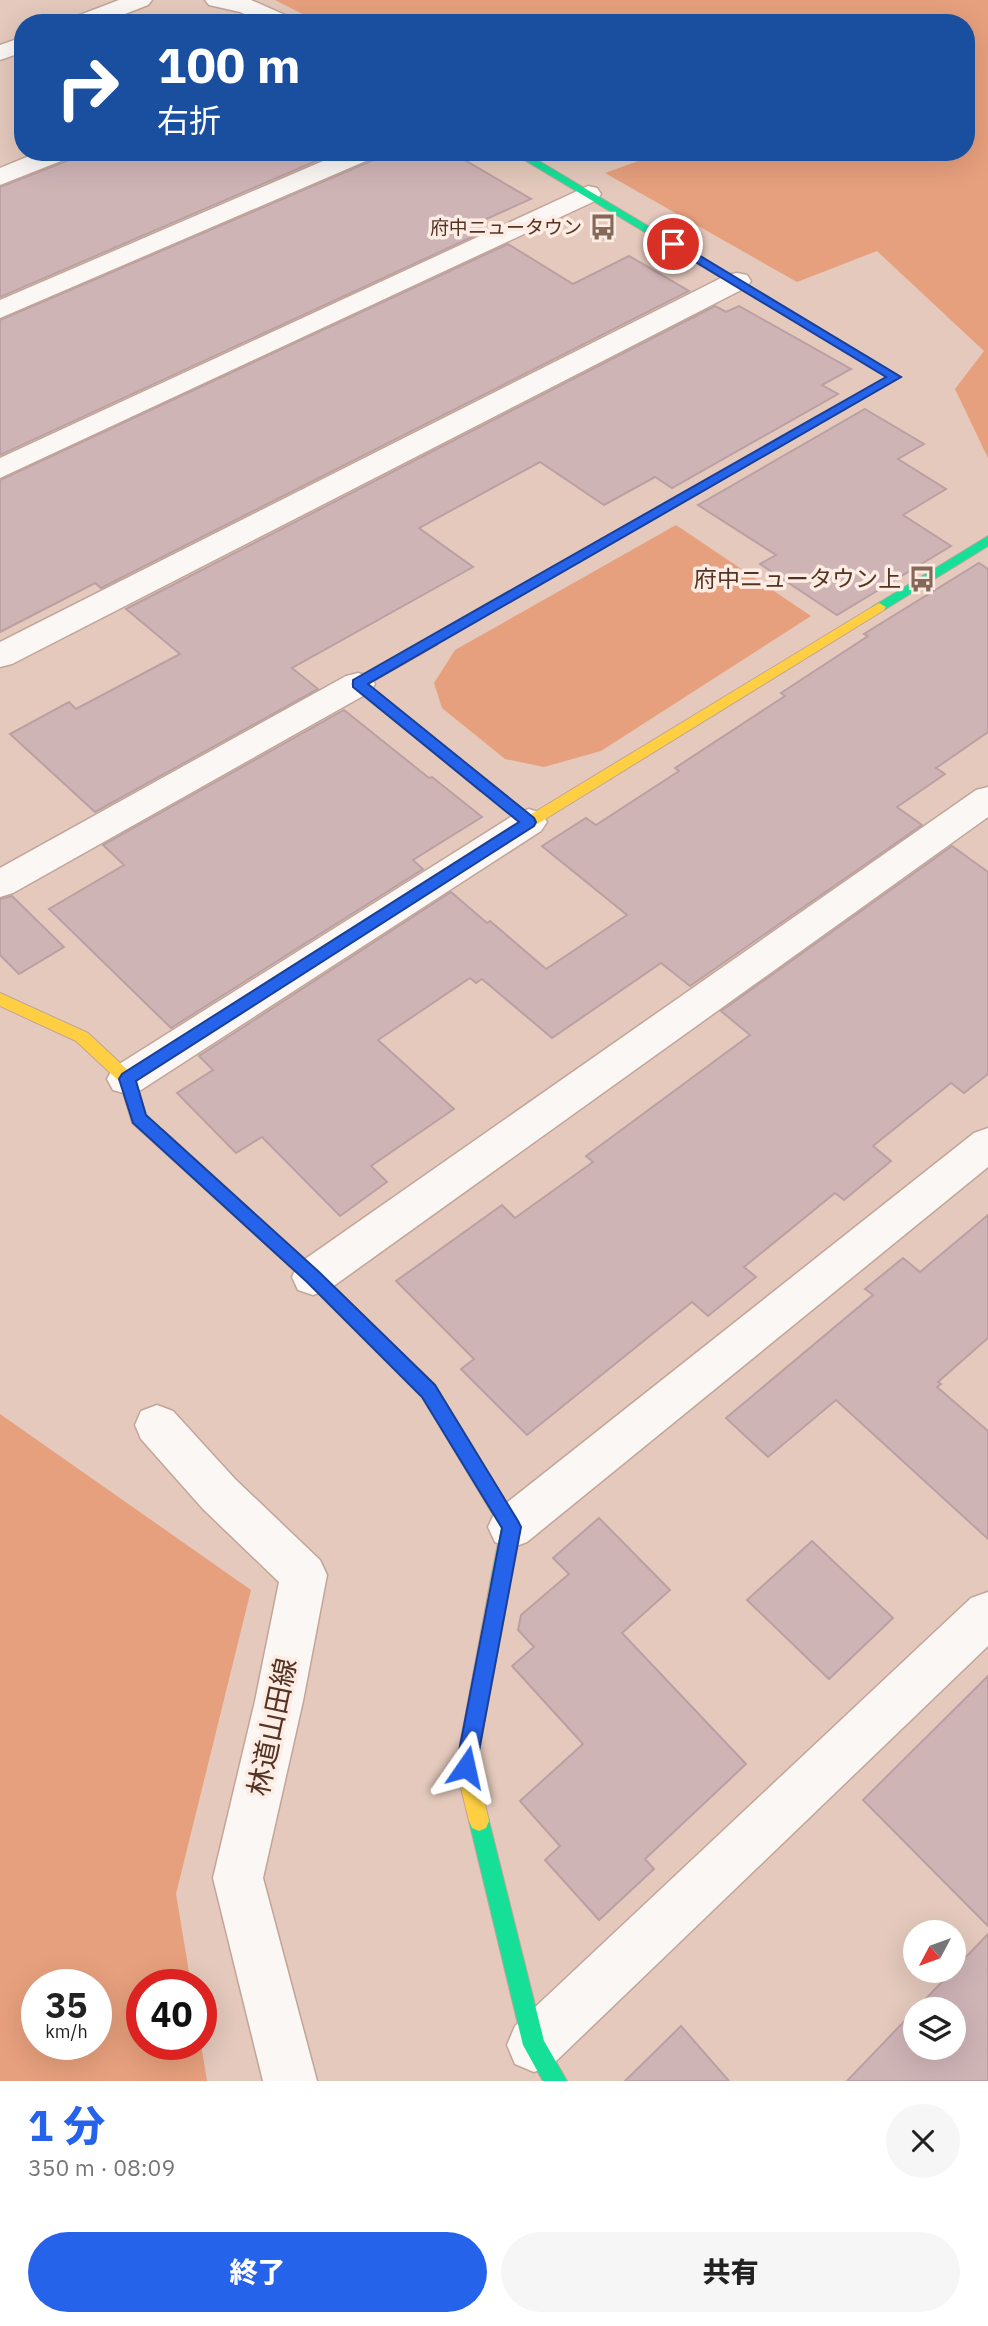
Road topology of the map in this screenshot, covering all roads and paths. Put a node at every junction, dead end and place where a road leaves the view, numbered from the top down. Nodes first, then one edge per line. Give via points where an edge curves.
1 (140, 0) edge
2 (217, 0) edge
3 (103, 14) edge
4 (264, 14) edge
5 (40, 161) edge
6 (345, 161) edge
7 (531, 161) edge
8 (0, 177) edge
9 (588, 194) junction
10 (737, 281) junction
11 (0, 310) edge
12 (0, 469) edge
13 (988, 540) edge
14 (0, 656) edge
15 (358, 684) junction
16 (988, 799) edge
17 (529, 822) junction
18 (0, 884) edge
19 (0, 999) edge
20 (127, 1079) junction
21 (988, 1144) edge
22 (313, 1277) junction
23 (157, 1425) dead end
24 (512, 1527) junction
25 (988, 1614) edge
26 (545, 2063) edge
27 (289, 2081) edge

1 - 3 street
2 - 4 street
5 - 8 street
6 - 11 street
7 - 9 street
9 - 10 street
9 - 12 street
10 - 14 street
10 - 15 street via 895,377
13 - 17 street
15 - 17 street
15 - 18 street
16 - 22 street
17 - 20 street
19 - 20 street via 82,1037
20 - 22 street via 138,1118
21 - 24 street
22 - 24 street via 428,1391
23 - 27 street, 林道山田線 via 219,1494 304,1575 238,1878
24 - 26 street via 466,1767
25 - 26 street

